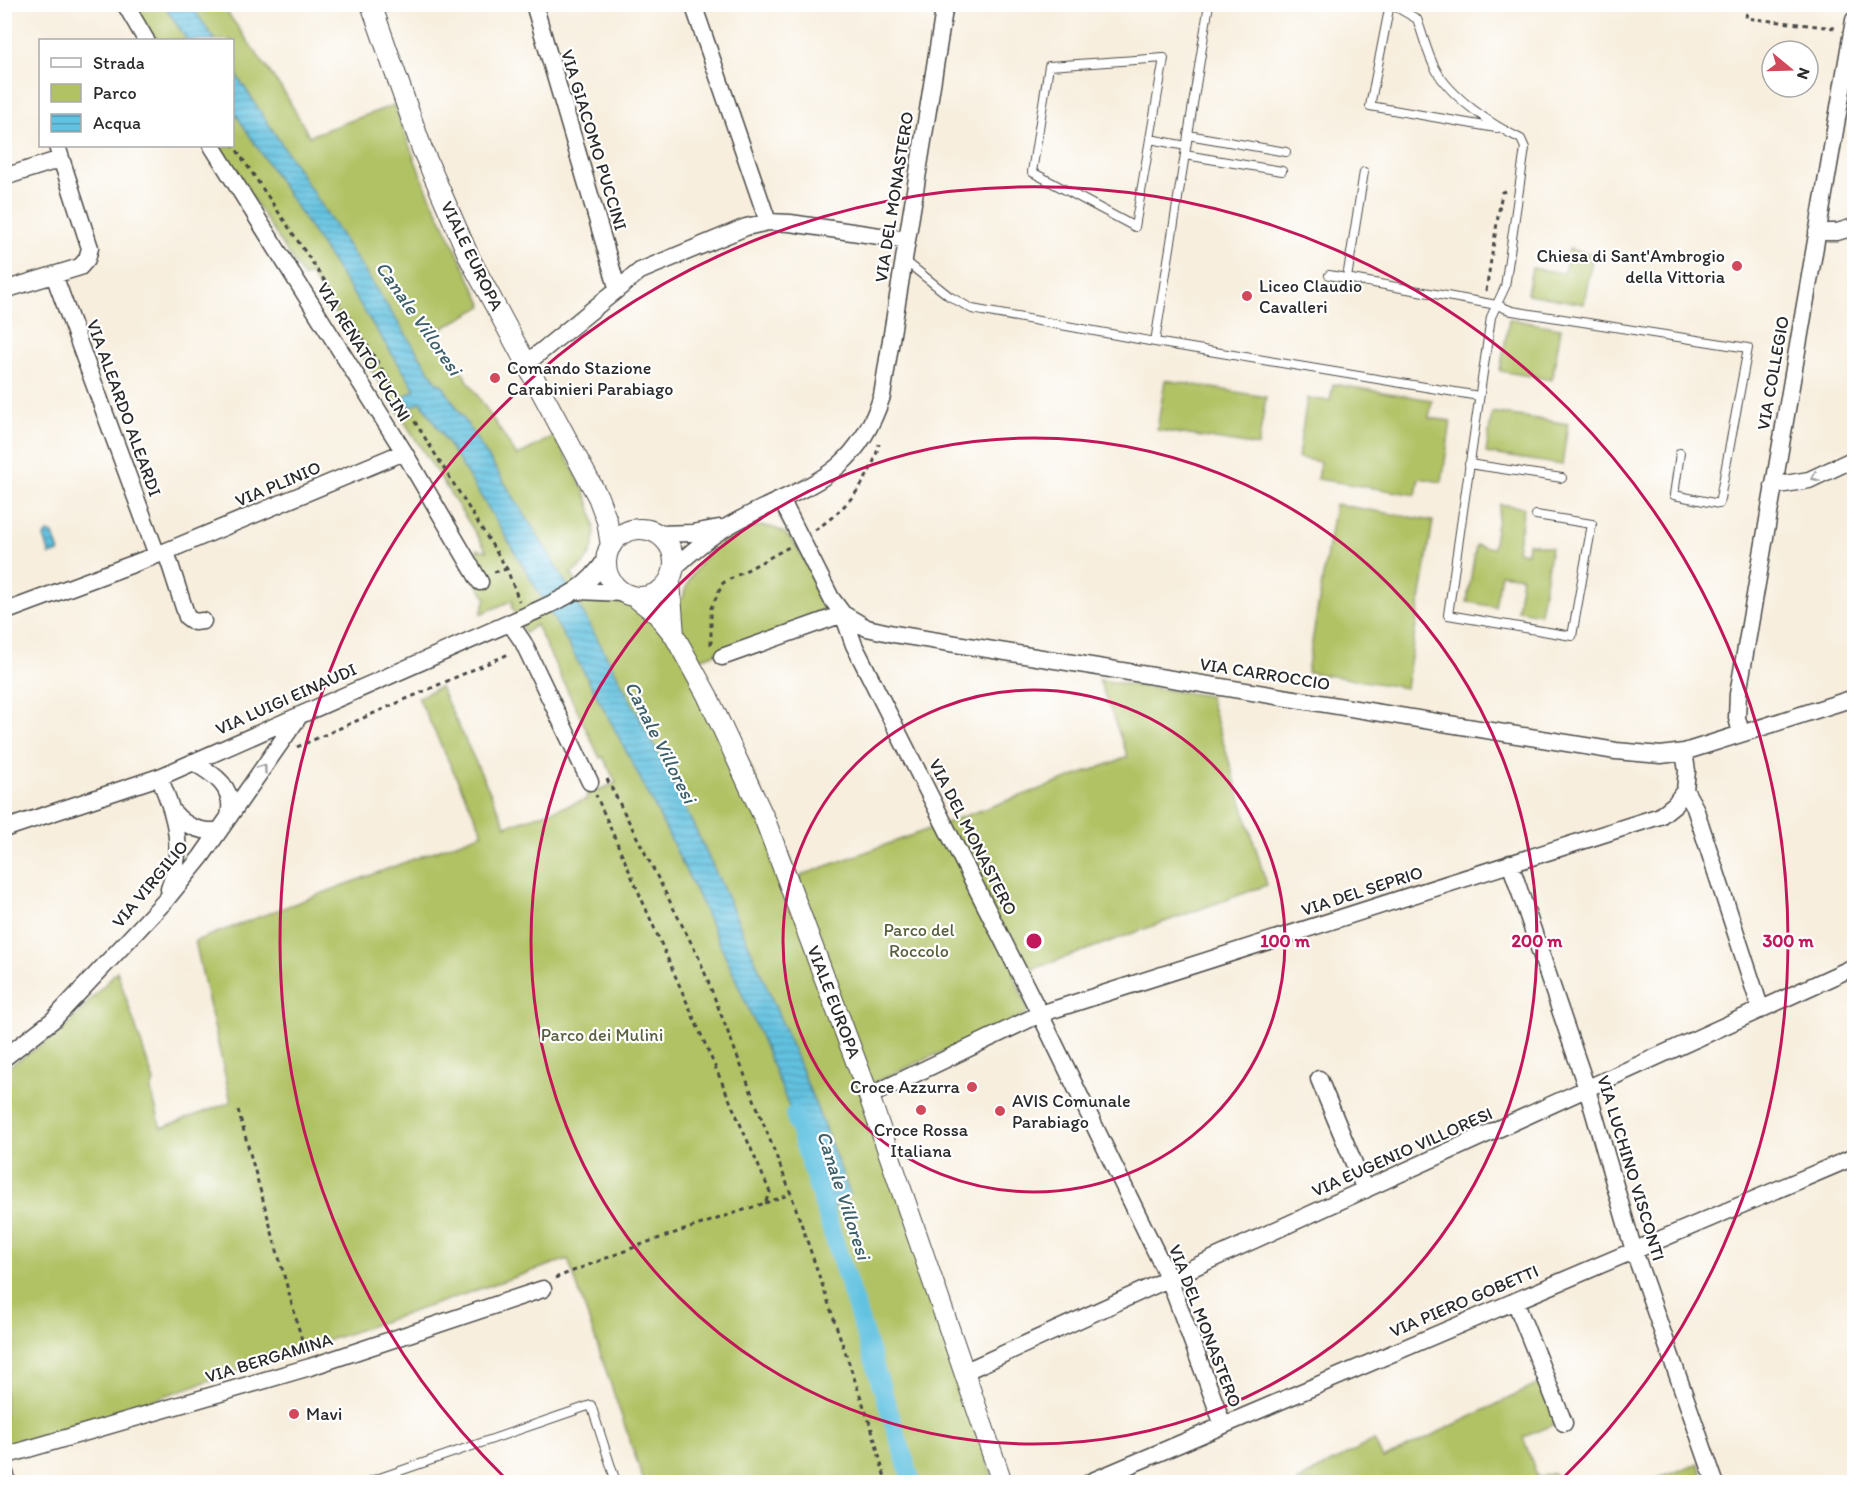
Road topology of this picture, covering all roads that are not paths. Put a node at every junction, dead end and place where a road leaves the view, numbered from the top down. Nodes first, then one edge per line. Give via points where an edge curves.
1 (125, 4) edge
2 (371, 4) edge
3 (534, 4) edge
4 (693, 4) edge
5 (945, 4) edge
6 (1209, 4) edge
7 (1391, 4) edge
8 (1853, 25) edge
9 (145, 39) edge
10 (1499, 129) junction
11 (1188, 135) junction
12 (1150, 139) junction
13 (1186, 146) junction
14 (213, 147) edge
15 (59, 152) edge
16 (1286, 152) dead end
17 (1185, 155) junction
18 (1282, 171) dead end
19 (1364, 172) dead end
20 (4, 177) edge
21 (768, 222) junction
22 (1854, 227) edge
23 (1816, 232) junction
24 (907, 240) junction
25 (904, 260) junction
26 (54, 275) junction
27 (1329, 275) dead end
28 (1347, 278) junction
29 (618, 286) junction
30 (4, 290) edge
31 (1497, 305) junction
32 (1155, 342) junction
33 (527, 363) junction
34 (1479, 396) junction
35 (404, 452) junction
36 (1680, 453) dead end
37 (1854, 459) edge
38 (1469, 464) junction
39 (1562, 478) dead end
40 (1773, 486) junction
41 (598, 497) junction
42 (782, 501) junction
43 (1536, 515) dead end
44 (726, 527) junction
45 (652, 532) junction
46 (609, 552) junction
47 (162, 553) junction
48 (672, 575) junction
49 (480, 582) dead end
50 (578, 591) junction
51 (629, 595) junction
52 (4, 612) edge
53 (843, 614) junction
54 (517, 620) junction
55 (203, 621) dead end
56 (674, 635) junction
57 (717, 653) road end
58 (1854, 698) edge
59 (301, 714) junction
60 (1741, 734) junction
61 (1684, 752) junction
62 (193, 762) junction
63 (159, 777) junction
64 (590, 782) road end
65 (1685, 790) junction
66 (174, 813) junction
67 (230, 816) junction
68 (4, 829) edge
69 (219, 831) junction
70 (1510, 863) junction
71 (165, 901) junction
72 (1854, 968) edge
73 (1761, 1010) junction
74 (1040, 1014) junction
75 (4, 1058) edge
76 (1318, 1079) dead end
77 (1587, 1089) junction
78 (869, 1096) junction
79 (1854, 1157) edge
80 (1365, 1190) junction
81 (1634, 1251) junction
82 (1170, 1279) junction
83 (543, 1288) road end
84 (1515, 1301) junction
85 (966, 1371) junction
86 (1564, 1423) dead end
87 (1223, 1425) junction
88 (4, 1456) edge
89 (4, 1470) edge
90 (8, 1482) edge
91 (368, 1482) edge
92 (616, 1482) edge
93 (1002, 1482) edge
94 (1090, 1482) edge
95 (1715, 1482) edge

1 - 9 street
2 - 33 street, VIALE EUROPA via 422,149 471,259
3 - 29 street, VIA GIACOMO PUCCINI
4 - 21 street
5 - 24 street, VIA DEL MONASTERO
6 - 11 lane
7 - 10 lane via 1417,19 1435,69 1470,108
7 - 10 lane via 1370,106
8 - 23 street, VIA COLLEGIO
10 - 31 lane via 1521,139 1525,148 1505,287
11 - 13 lane
11 - 16 lane
12 - 12 lane via 1164,58 1049,66 1032,172 1135,226
12 - 13 lane
13 - 17 lane
14 - 35 street, VIA RENATO FUCINI
15 - 20 street
15 - 26 street via 90,248 80,267
17 - 18 lane
17 - 32 lane
19 - 28 lane
21 - 24 street
21 - 29 street via 746,227 639,271
22 - 23 street
23 - 40 street, VIA COLLEGIO
24 - 25 street, VIA DEL MONASTERO
25 - 32 lane via 972,309
25 - 42 street, VIA DEL MONASTERO via 882,396 874,420 861,443 840,465
26 - 30 street
26 - 47 street, VIA ALEARDO ALEARDI
27 - 28 lane
28 - 31 lane
29 - 33 street
31 - 34 lane via 1491,317
31 - 36 lane via 1512,311 1748,348 1719,504 1674,495
32 - 34 lane
33 - 41 street, VIALE EUROPA
34 - 38 lane
35 - 47 street, VIA PLINIO
35 - 49 street, VIA RENATO FUCINI
37 -> 40 street via 1809,480
38 - 39 lane
38 - 43 lane via 1448,615 1572,636 1592,524
40 - 60 street, VIA COLLEGIO via 1738,694
41 - 45 street, VIALE EUROPA via 620,516
41 - 46 street, VIALE EUROPA via 607,521
42 - 44 street, VIA DEL MONASTERO
42 - 53 street, VIA DEL MONASTERO
44 - 45 street via 692,533
44 - 48 street via 699,545
45 - 46 street via 632,530 620,536
45 - 48 street, VIALE EUROPA via 668,543 674,556
46 - 50 street, VIA LUIGI EINAUDI via 595,577
46 - 51 street, VIALE EUROPA via 607,572 613,584
47 - 52 street, VIA PLINIO
47 - 55 street via 188,617 194,622
48 - 51 street via 655,594
48 - 56 street, VIALE EUROPA
50 - 51 street, VIA LUIGI EINAUDI
50 - 54 street, VIA LUIGI EINAUDI
51 - 56 street, VIALE EUROPA via 657,614
53 - 57 street
53 - 61 street, VIA CARROCCIO via 867,628 906,636 1616,751 1661,755
53 - 74 street, VIA DEL MONASTERO
54 - 59 street, VIA LUIGI EINAUDI
54 - 64 street via 525,647
56 - 78 street, VIALE EUROPA via 765,820
58 - 60 street, VIA CARROCCIO
59 - 62 street, VIA LUIGI EINAUDI
67 -> 59 street, VIA VIRGILIO
60 - 61 street, VIA CARROCCIO
61 - 65 street
62 - 63 street, VIA LUIGI EINAUDI
62 - 67 street via 225,786 231,801
63 - 66 street
63 - 68 street, VIA LUIGI EINAUDI
65 - 70 street, VIA DEL SEPRIO via 1676,804 1660,816
65 - 73 street via 1695,808
66 - 69 street via 195,829
66 - 71 street via 178,856
67 - 69 street, VIA VIRGILIO
69 - 71 street, VIA VIRGILIO
70 - 74 street, VIA DEL SEPRIO
70 - 77 street, VIA LUCHINO VISCONTI
71 - 75 street, VIA VIRGILIO via 53,1020
72 - 73 street, VIA EUGENIO VILLORESI
73 - 77 street, VIA EUGENIO VILLORESI
74 - 78 street, VIA DEL SEPRIO
74 - 82 street, VIA DEL MONASTERO
76 - 80 street
77 - 80 street, VIA EUGENIO VILLORESI
77 - 81 street, VIA LUCHINO VISCONTI
78 - 85 street, VIALE EUROPA
79 - 81 street, VIA PIERO GOBETTI
80 - 82 street, VIA EUGENIO VILLORESI
81 - 84 street, VIA PIERO GOBETTI
81 - 95 street, VIA LUCHINO VISCONTI
82 - 85 street, VIA EUGENIO VILLORESI
82 - 87 street, VIA DEL MONASTERO
83 - 88 street, VIA BERGAMINA via 310,1367
84 - 86 street
84 - 87 street, VIA PIERO GOBETTI
85 - 93 street, VIALE EUROPA
87 - 94 street, VIA PIERO GOBETTI
89 - 90 street
91 - 92 lane via 591,1405

